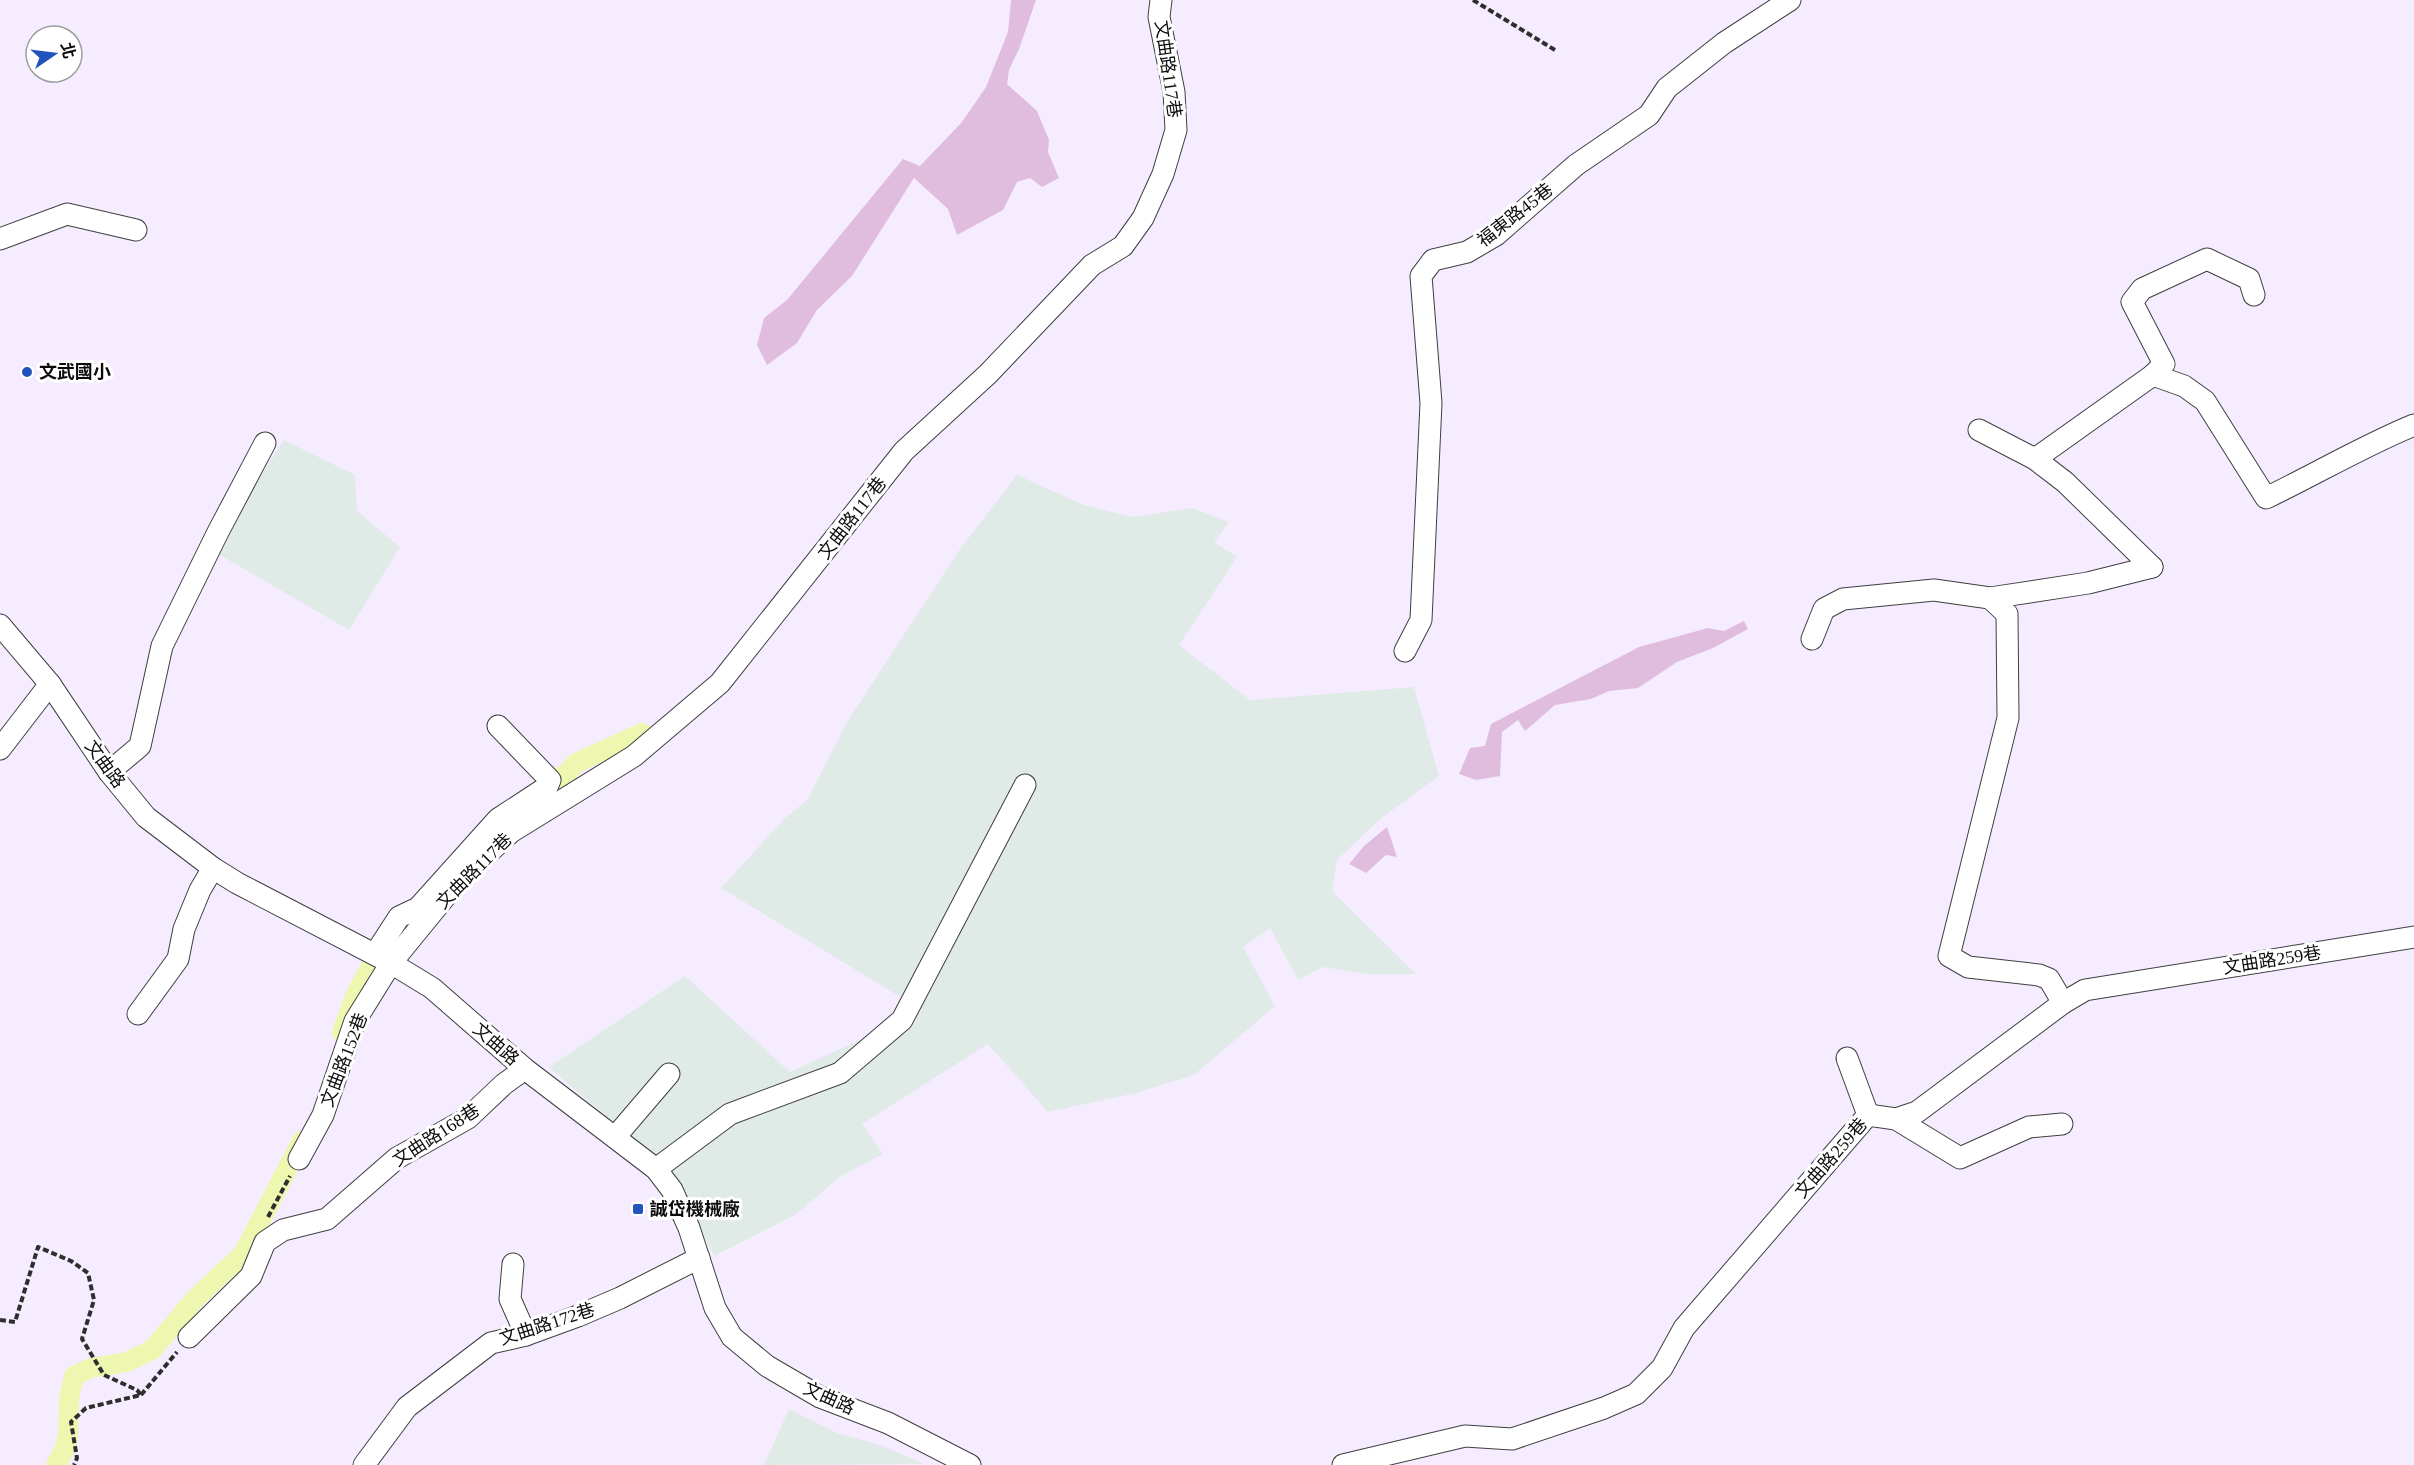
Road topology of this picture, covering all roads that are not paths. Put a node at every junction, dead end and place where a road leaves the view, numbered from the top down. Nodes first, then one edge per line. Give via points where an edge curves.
1 (1161, 0) edge
2 (1790, 0) edge
3 (136, 230) dead end
4 (0, 238) edge
5 (2254, 295) dead end
6 (2153, 375) junction
7 (2414, 425) edge
8 (1979, 430) dead end
9 (266, 443) dead end
10 (2035, 459) junction
11 (1990, 598) junction
12 (0, 625) edge
13 (1812, 639) dead end
14 (1405, 651) dead end
15 (50, 684) junction
16 (498, 726) dead end
17 (0, 749) edge
18 (109, 772) junction
19 (1025, 785) dead end
20 (213, 868) junction
21 (2414, 937) edge
22 (383, 958) junction
23 (2063, 1003) junction
24 (138, 1014) dead end
25 (1847, 1058) dead end
26 (525, 1069) junction
27 (669, 1074) dead end
28 (1868, 1115) junction
29 (1896, 1119) junction
30 (2062, 1125) dead end
31 (616, 1136) junction
32 (299, 1159) road end
33 (656, 1169) junction
34 (699, 1258) junction
35 (513, 1264) dead end
36 (526, 1335) junction
37 (189, 1337) road end
38 (364, 1465) edge
39 (970, 1465) edge
40 (1343, 1465) edge

1 - 22 street, 文曲路117巷 via 1159,17 1176,130 1163,174 1143,218 1123,246 1092,265 988,374 904,452 720,683 634,756 511,832
2 - 14 street, 福東路45巷 via 1724,43 1667,88 1649,115 1576,165 1496,235 1467,252 1433,260 1421,276 1431,403 1421,620
3 - 4 street via 67,214
5 - 6 street via 2249,279 2207,260 2142,289 2132,302 2163,363
6 - 7 street via 2184,386 2205,401 2266,498
6 - 10 street
8 - 10 street
9 - 18 street via 162,646 140,746
10 - 11 street via 2065,482 2152,567 2088,583
11 - 13 street via 1934,590 1843,599 1824,609
11 - 23 street via 2007,614 2008,718 1949,956 1968,968 2049,979
12 - 15 street, 文曲路
15 - 17 street
15 - 18 street, 文曲路
16 - 22 street via 550,780 546,787 498,819 418,908 399,916
18 - 20 street, 文曲路 via 146,817
19 - 33 street via 902,1020 840,1073 730,1114
20 - 22 street, 文曲路
20 - 24 street via 184,929 178,959
21 - 23 street, 文曲路259巷 via 2085,990
22 - 26 street, 文曲路 via 432,988
22 - 32 street, 文曲路152巷 via 355,1021 323,1115
23 - 29 street, 文曲路259巷 via 1917,1112
25 - 28 street
26 - 31 street, 文曲路
26 - 37 street, 文曲路168巷 via 468,1118 397,1158 327,1219 283,1230 265,1242 251,1276
27 - 31 street
28 - 29 street, 文曲路259巷
28 - 40 street, 文曲路259巷 via 1684,1328 1662,1368 1636,1394 1512,1439 1465,1436
29 - 30 street via 1960,1158 2029,1127
31 - 33 street, 文曲路
33 - 34 street, 文曲路 via 672,1190
34 - 36 street, 文曲路172巷 via 610,1302
34 - 39 street, 文曲路 via 715,1308 732,1337 766,1366 820,1397 888,1423
35 - 36 street via 510,1299
36 - 38 street, 文曲路172巷 via 491,1342 407,1407

